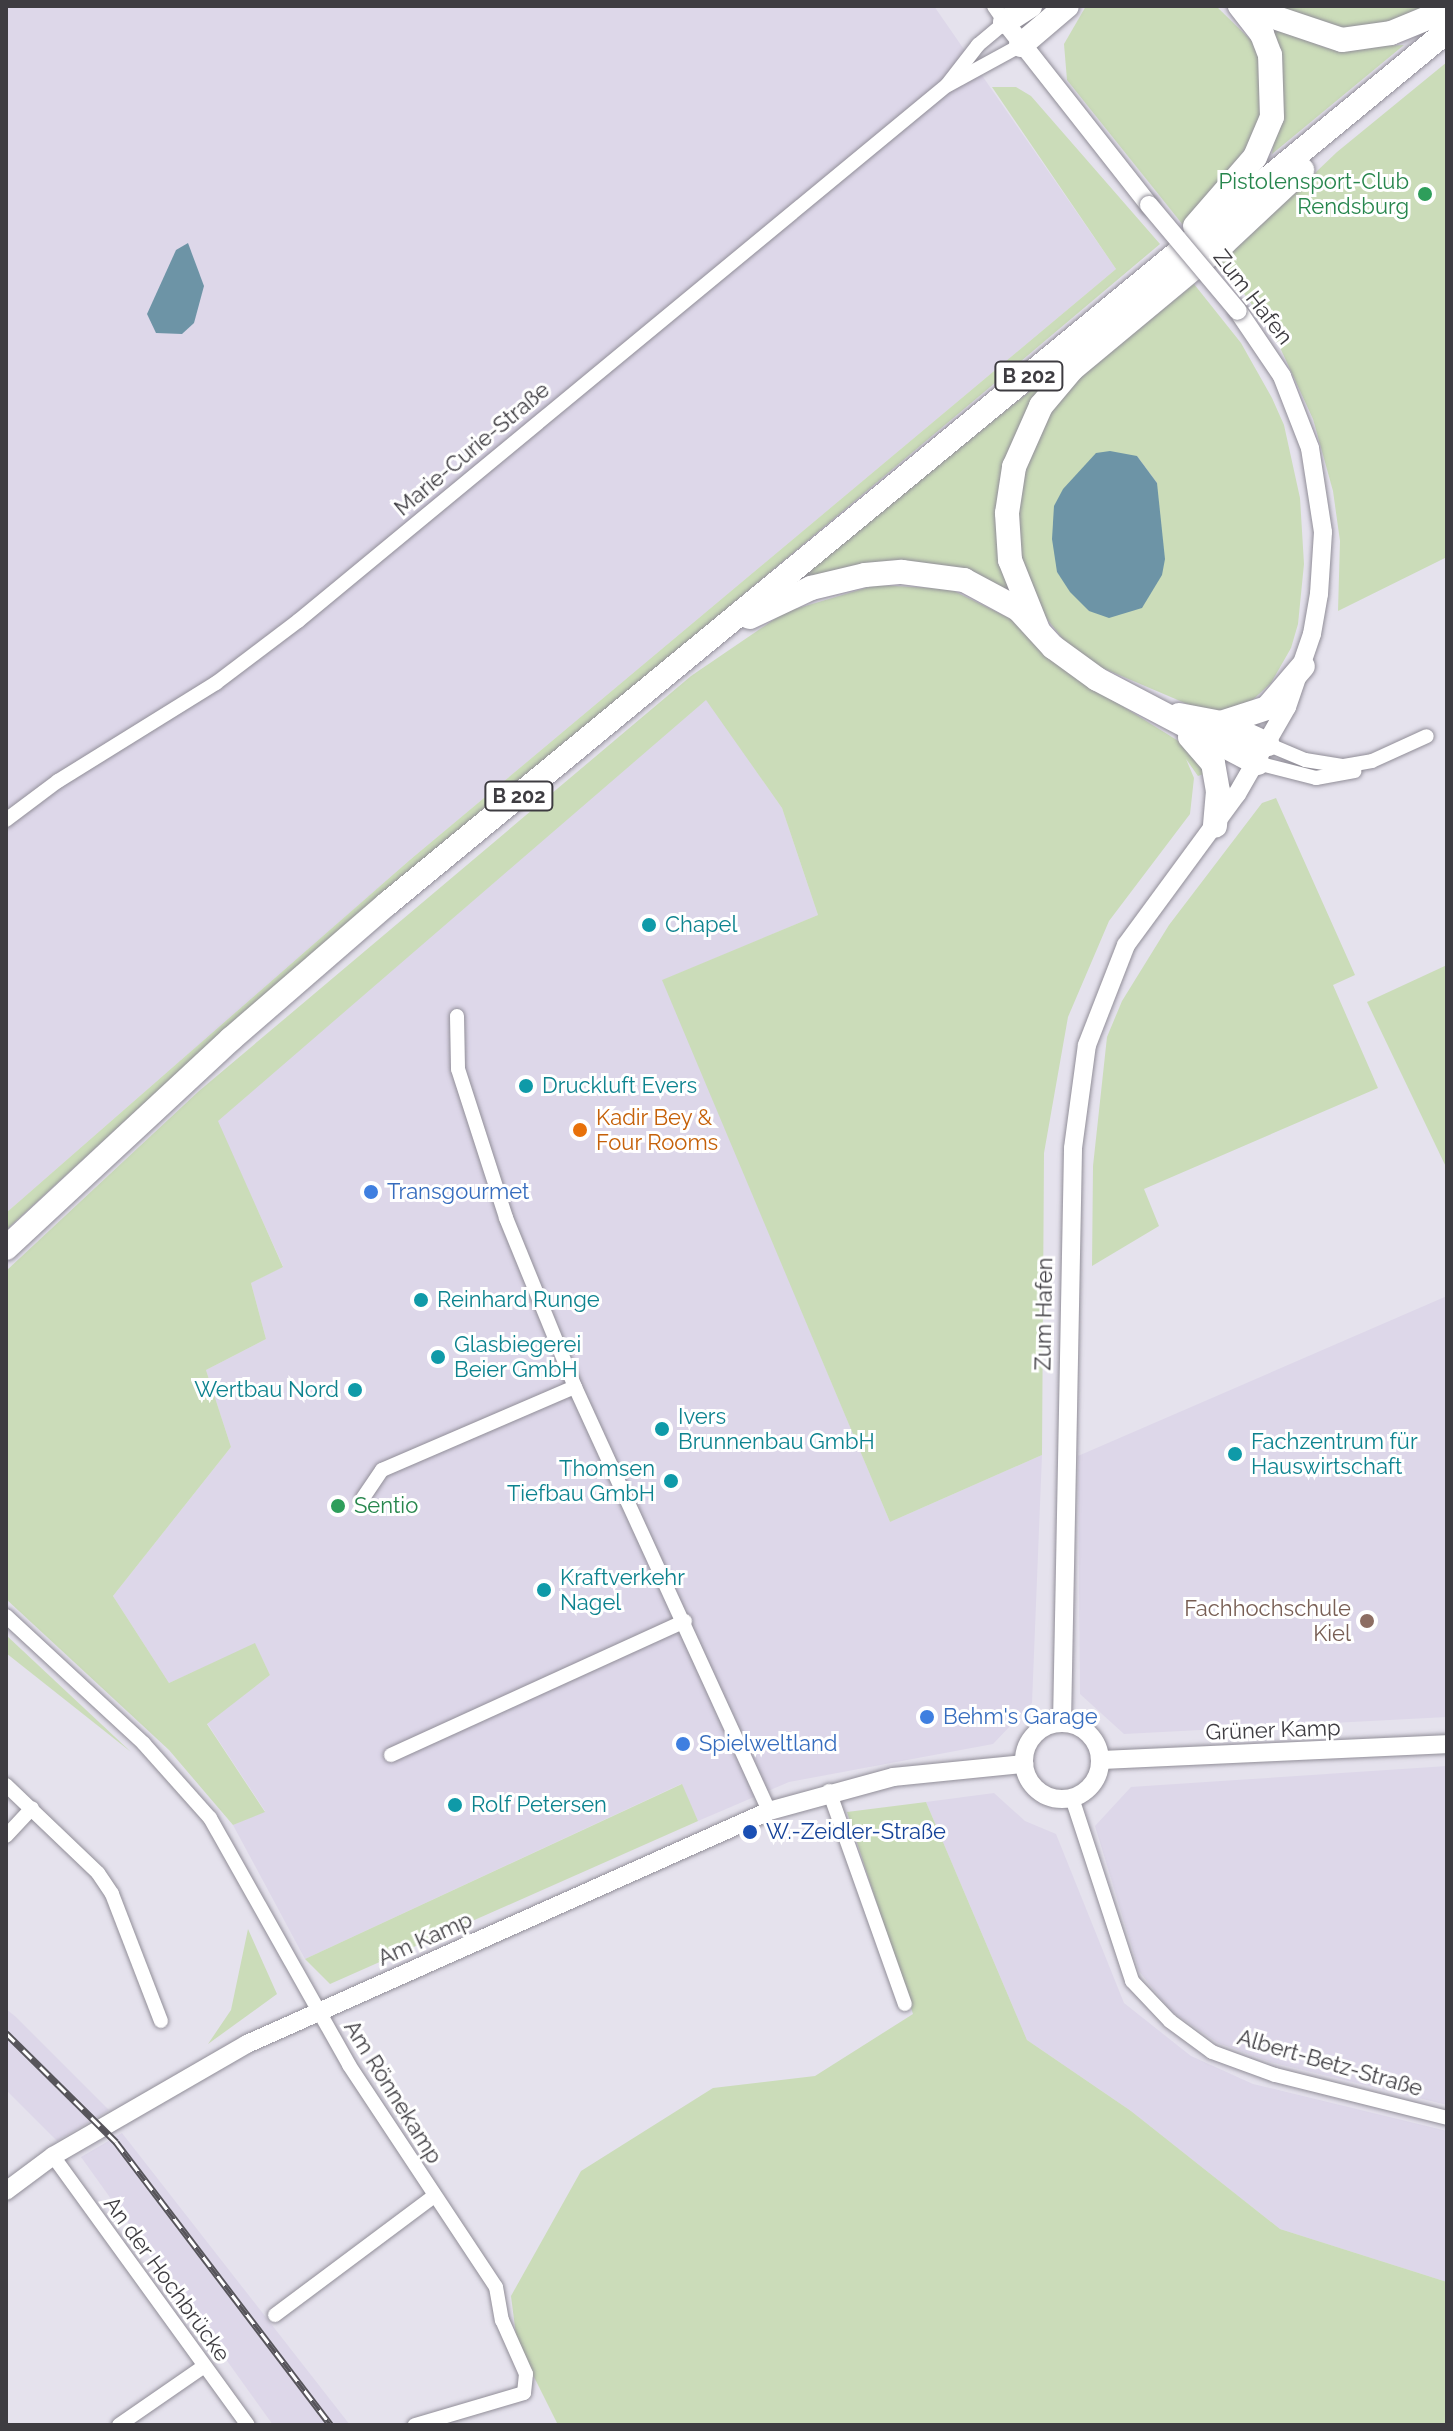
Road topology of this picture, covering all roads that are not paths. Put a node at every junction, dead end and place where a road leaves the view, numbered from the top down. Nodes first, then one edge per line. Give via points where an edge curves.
1 (1030, 6) edge
2 (1067, 6) edge
3 (1241, 6) edge
4 (1447, 10) edge
5 (999, 14) edge
6 (1447, 31) edge
7 (1021, 45) junction
8 (947, 85) junction
9 (1365, 98) junction
10 (1161, 268) junction
11 (1038, 630) junction
12 (1303, 666) junction
13 (668, 672) junction
14 (1154, 710) junction
15 (1221, 723) junction
16 (1182, 725) junction
17 (1427, 736) dead end
18 (1262, 753) junction
19 (1388, 755) junction
20 (6, 820) edge
21 (1215, 826) junction
22 (457, 1016) dead end
23 (6, 1248) edge
24 (575, 1387) junction
25 (363, 1498) dead end
26 (6, 1616) edge
27 (685, 1621) junction
28 (1062, 1723) junction
29 (1447, 1744) edge
30 (391, 1755) dead end
31 (1100, 1760) junction
32 (1024, 1764) junction
33 (6, 1785) edge
34 (829, 1791) junction
35 (1072, 1798) junction
36 (32, 1808) junction
37 (769, 1811) junction
38 (6, 1836) edge
39 (905, 2004) dead end
40 (316, 2011) junction
41 (161, 2021) dead end
42 (1447, 2118) edge
43 (53, 2156) junction
44 (6, 2191) edge
45 (433, 2197) junction
46 (275, 2315) dead end
47 (203, 2367) junction
48 (119, 2425) edge
49 (248, 2425) edge
50 (415, 2425) edge

1 - 5 highway
2 - 7 highway
3 - 4 highway via 1342,40 1391,33
3 - 10 highway via 1270,55 1272,117 1255,157
5 - 7 main road, Zum Hafen
5 - 8 street, Marie-Curie-Straße
6 - 9 highway, B 202
7 - 8 street, Marie-Curie-Straße
7 - 12 main road, Zum Hafen, bridge via 1238,311 1291,395 1319,489 1319,594
8 - 20 street, Marie-Curie-Straße via 298,621 216,683 58,781
9 - 10 highway, B 202
9 - 11 highway via 1340,134 1224,243 1072,369 1041,406 1014,467 1007,513 1010,560
10 - 13 highway, B 202
11 - 13 highway via 1018,609 981,585 940,575 883,573 796,594
11 - 14 highway via 1076,665
12 - 15 highway via 1267,708
12 - 18 main road, Zum Hafen
13 - 23 highway, B 202 via 231,1039
14 - 15 highway
14 - 16 highway
15 - 18 highway
16 - 18 highway
16 - 21 highway via 1213,763 1218,791
17 - 19 street
18 - 19 street via 1344,766
18 - 19 street via 1316,778 1349,773
18 - 21 main road, Zum Hafen
21 - 28 main road, Zum Hafen via 1141,920 1115,964 1093,1023 1076,1105
22 - 24 street via 458,1069 475,1123 506,1218
24 - 25 street via 382,1470
24 - 27 street
26 - 40 street, Am Rönnekamp via 144,1744 210,1818
27 - 30 street
27 - 37 street
28 - 31 main road via 1084,1730 1094,1740
28 - 32 main road via 1050,1725 1031,1740
29 - 31 main road, Grüner Kamp
31 - 35 main road via 1091,1786
32 - 34 main road, Am Kamp via 893,1777
32 - 35 main road via 1045,1795
33 - 36 street
34 - 37 main road, Am Kamp
34 - 39 street
35 - 42 street, Albert-Betz-Straße via 1132,1981 1170,2021 1212,2052 1275,2075
36 - 38 street
36 - 41 street via 98,1873 112,1894
37 - 40 main road, Am Kamp
40 - 43 main road, Am Kamp via 228,2054
40 - 45 street, Am Rönnekamp
43 - 44 main road, Am Kamp
43 - 47 street, An der Hochbrücke
45 - 46 street, Am Rönnekamp
45 - 50 street, Am Rönnekamp via 496,2287 502,2320 526,2374 524,2393
47 - 48 street
47 - 49 street, An der Hochbrücke

